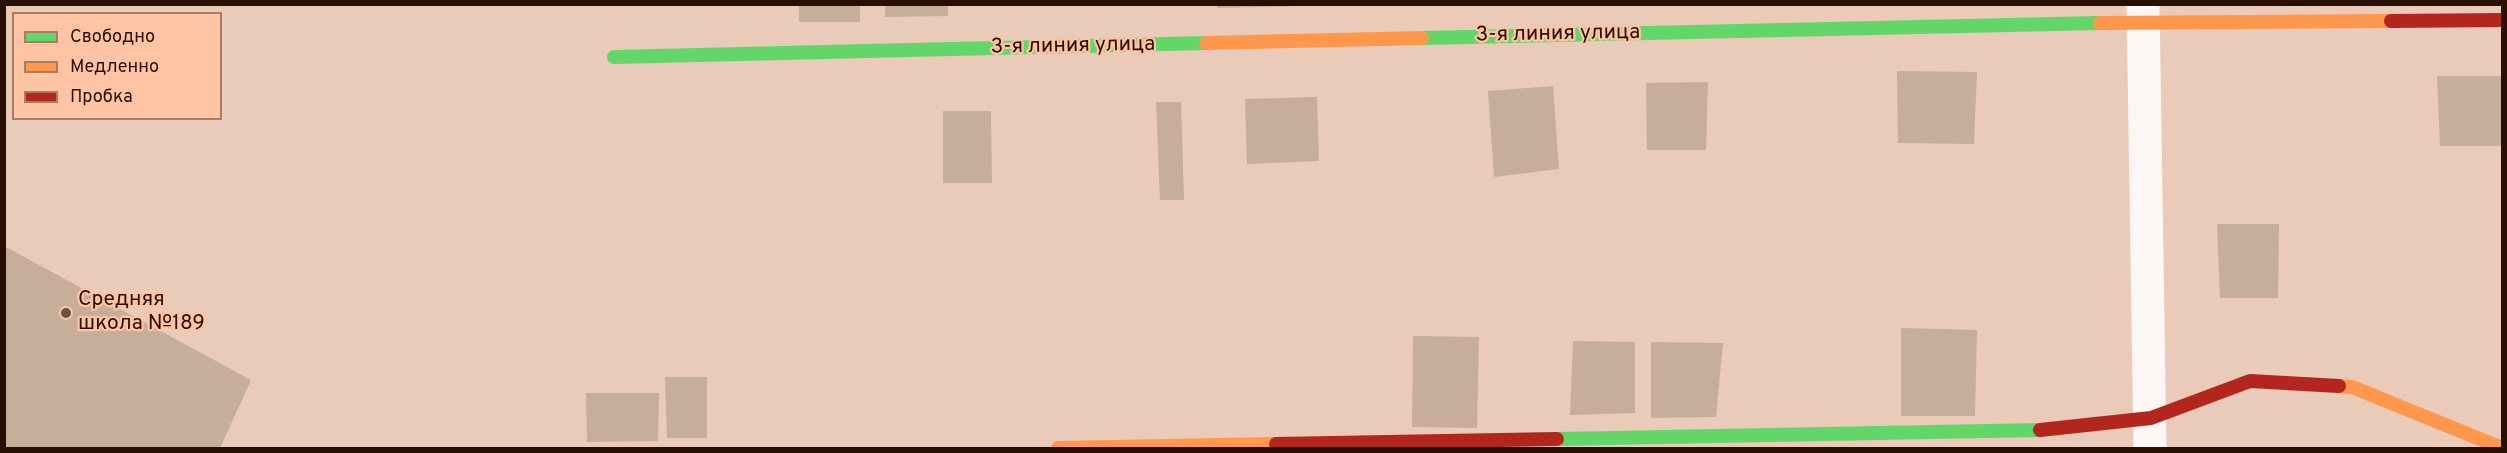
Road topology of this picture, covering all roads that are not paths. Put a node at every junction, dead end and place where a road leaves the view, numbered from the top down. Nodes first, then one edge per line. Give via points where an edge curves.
1 (2143, 13) edge
2 (2502, 20) edge
3 (615, 57) dead end
4 (2150, 433) edge
5 (1551, 443) edge
6 (1172, 447) edge
7 (1058, 448) edge
8 (2502, 448) edge

1 - 2 street, 3-я линия улица
1 - 3 street, 3-я линия улица
1 - 4 street
4 - 5 street via 2045,430
4 - 8 street via 2250,381 2352,387
5 - 6 street
6 - 7 street

